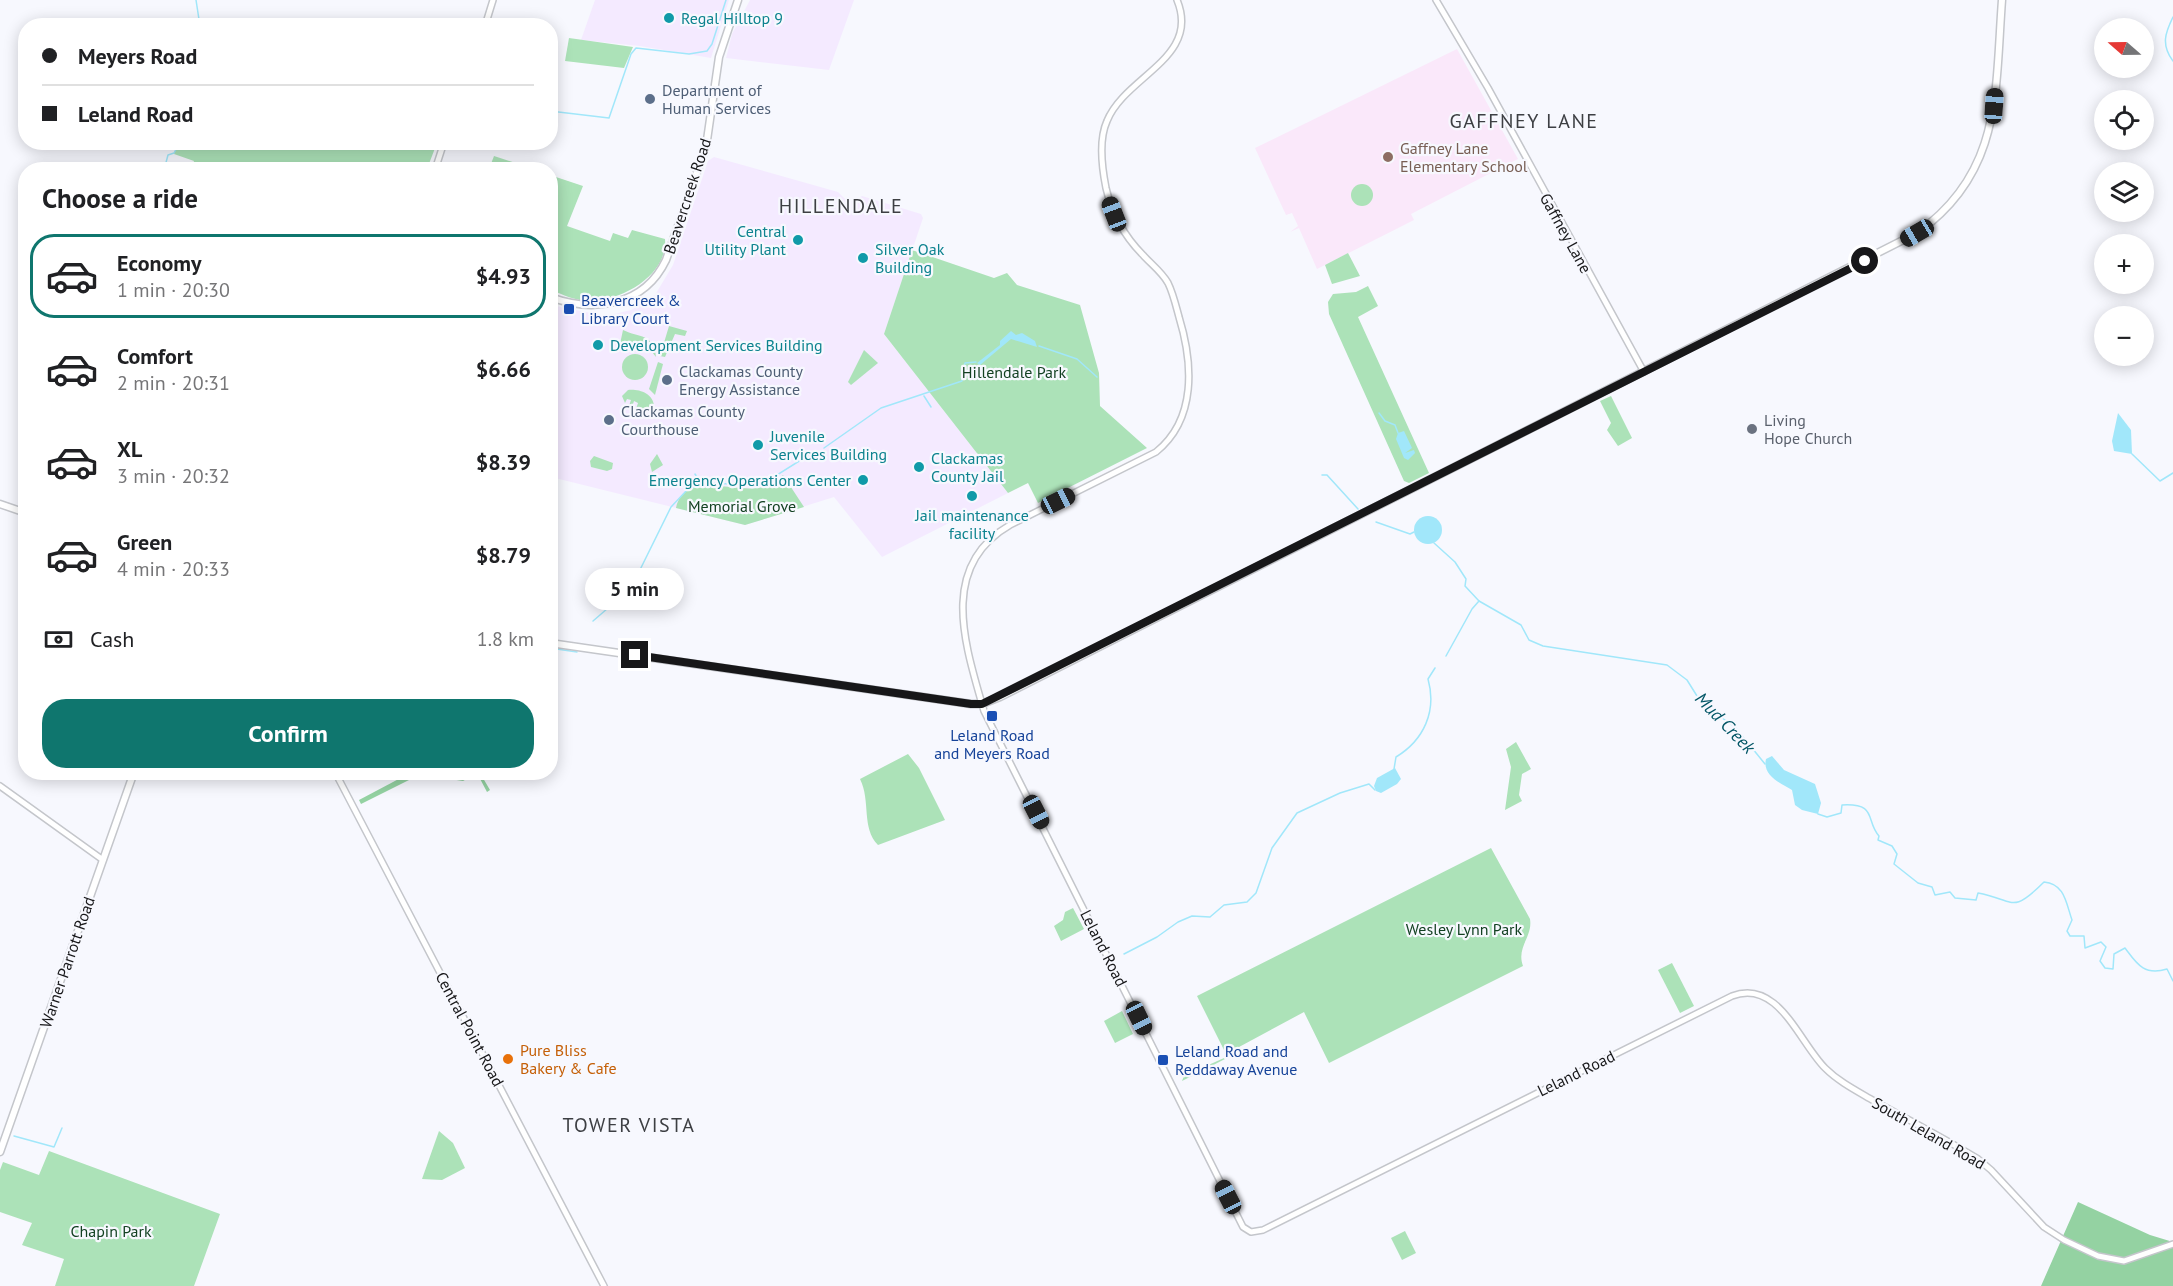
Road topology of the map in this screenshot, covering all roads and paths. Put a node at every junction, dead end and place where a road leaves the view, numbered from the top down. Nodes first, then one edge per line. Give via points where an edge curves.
1 (494, 0) edge
2 (738, 0) edge
3 (1177, 0) edge
4 (1436, 0) edge
5 (2002, 0) edge
6 (488, 18) edge
7 (558, 299) edge
8 (1644, 372) junction
9 (0, 504) edge
10 (18, 510) edge
11 (558, 644) edge
12 (982, 704) junction
13 (131, 780) edge
14 (339, 780) edge
15 (0, 786) edge
16 (103, 860) junction
17 (1696, 1014) joint
18 (0, 1152) edge
19 (2173, 1244) edge
20 (604, 1286) edge

1 - 6 street
2 - 7 main road, Beavercreek Road via 719,57 706,147 659,274 637,294 614,303 581,305
3 - 12 street via 1183,19 1180,39 1113,109 1102,146 1114,214 1131,242 1168,283 1187,343 1190,369 1183,415 1173,435 1156,452 1010,525 982,547 969,571 961,618
4 - 8 street, Gaffney Lane
5 - 8 main road via 1990,130 1976,169 1946,211 1902,242
8 - 12 main road
9 - 10 main road
11 - 12 main road
12 - 17 street, Leland Road via 1249,1232 1263,1230
13 - 16 main road, Warner Parrott Road
14 - 20 street, Central Point Road
15 - 16 street
16 - 18 main road, Warner Parrott Road
17 - 19 street, South Leland Road via 1739,994 1765,997 1836,1078 1978,1159 2039,1222 2064,1240 2098,1256 2124,1261

